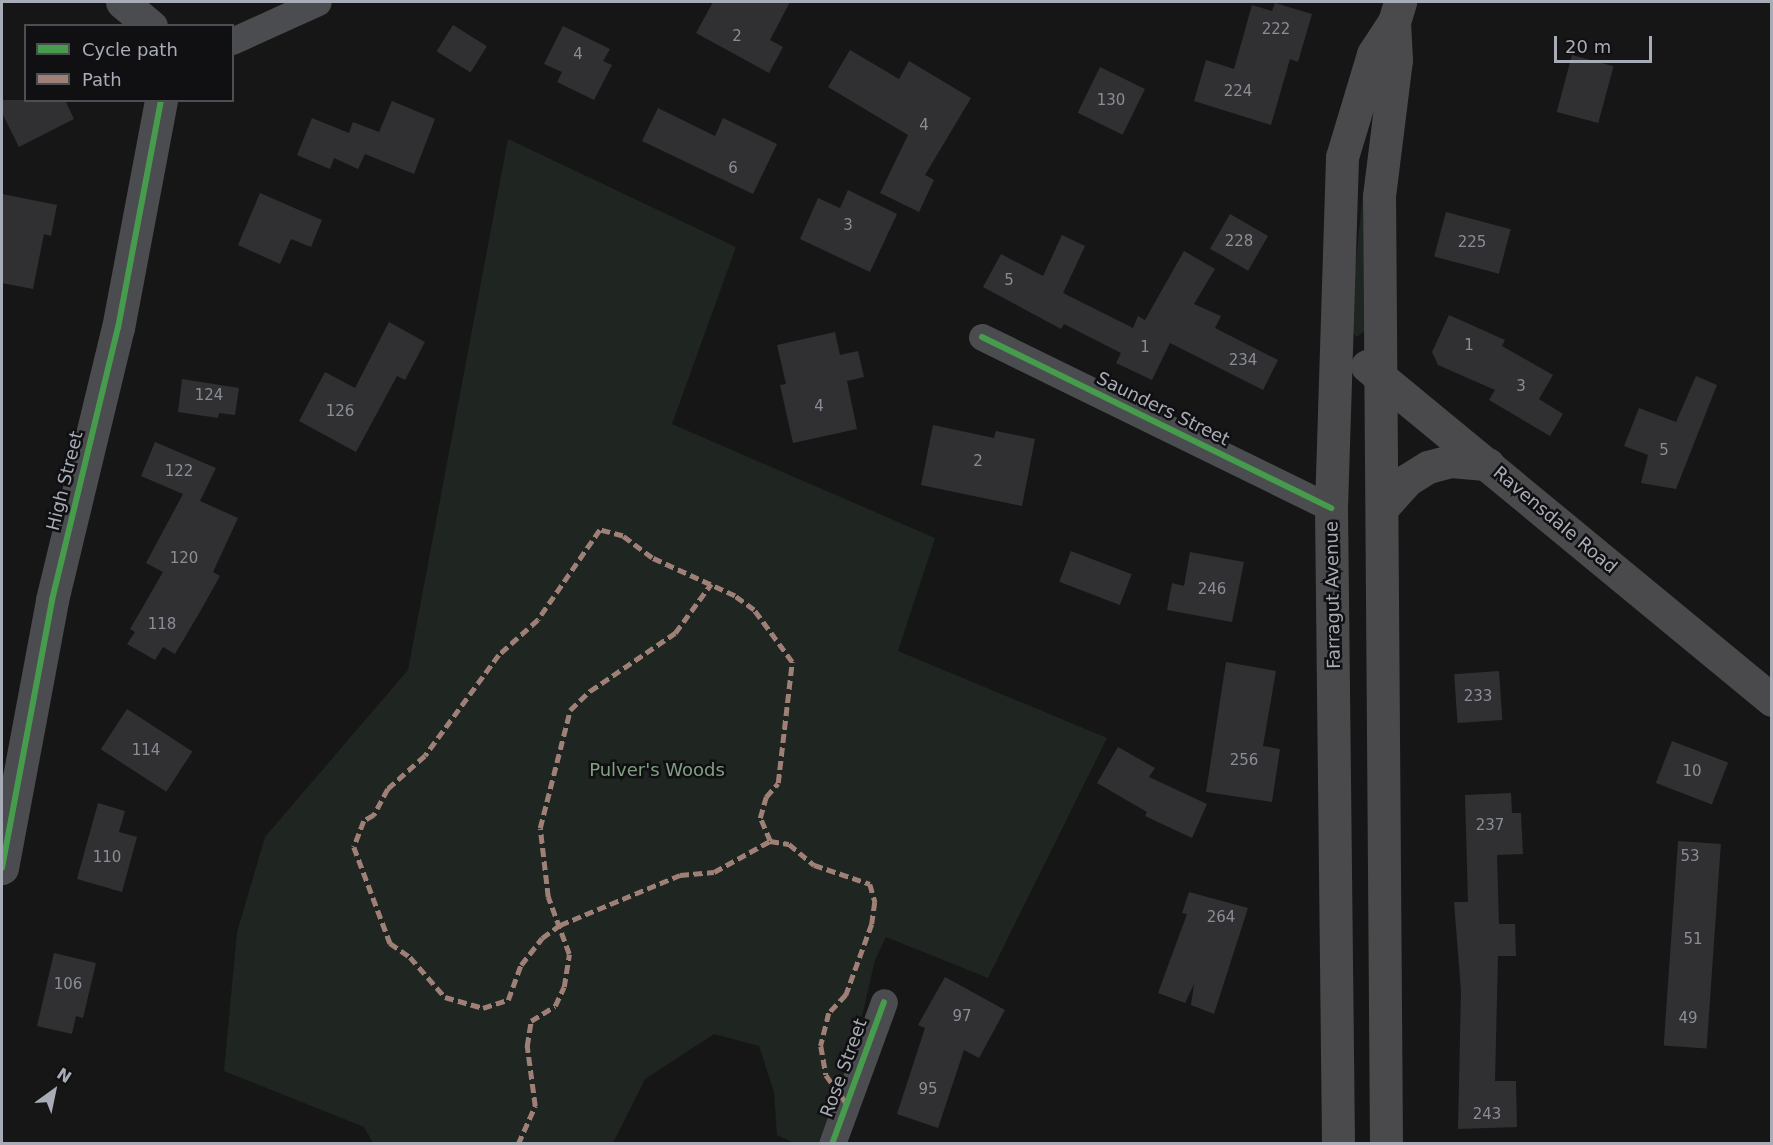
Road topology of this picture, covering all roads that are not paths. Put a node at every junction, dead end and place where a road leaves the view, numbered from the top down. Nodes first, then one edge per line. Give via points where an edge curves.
1 (122, 2) edge
2 (318, 2) edge
3 (1397, 12) edge
4 (149, 24) edge
5 (234, 40) edge
6 (161, 102) edge
7 (982, 337) dead end
8 (1335, 346) junction
9 (1379, 374) junction
10 (1488, 464) junction
11 (1332, 508) junction
12 (1382, 508) junction
13 (1772, 699) edge
14 (1387, 835) junction
15 (1337, 836) junction
16 (2, 868) edge
17 (884, 1002) dead end
18 (1338, 1131) edge
19 (1386, 1131) edge
20 (832, 1143) edge

1 - 4 street
2 - 5 street
3 - 8 main road, Farragut Avenue via 1373,54 1342,157
3 - 9 main road, Farragut Avenue via 1396,60 1379,196
6 - 16 street, High Street via 118,328 52,600
7 - 11 street, Saunders Street
8 - 9 main road, Ravensdale Road
8 - 11 main road, Farragut Avenue
9 - 10 main road, Ravensdale Road
9 - 12 main road, Farragut Avenue
10 - 12 main road via 1451,461 1428,467 1407,480
10 - 13 main road, Ravensdale Road
11 - 15 main road, Farragut Avenue
12 - 14 main road, Farragut Avenue
14 - 15 main road
14 - 19 main road, Farragut Avenue
15 - 18 main road, Farragut Avenue
17 - 20 street, Rose Street
18 - 19 main road

